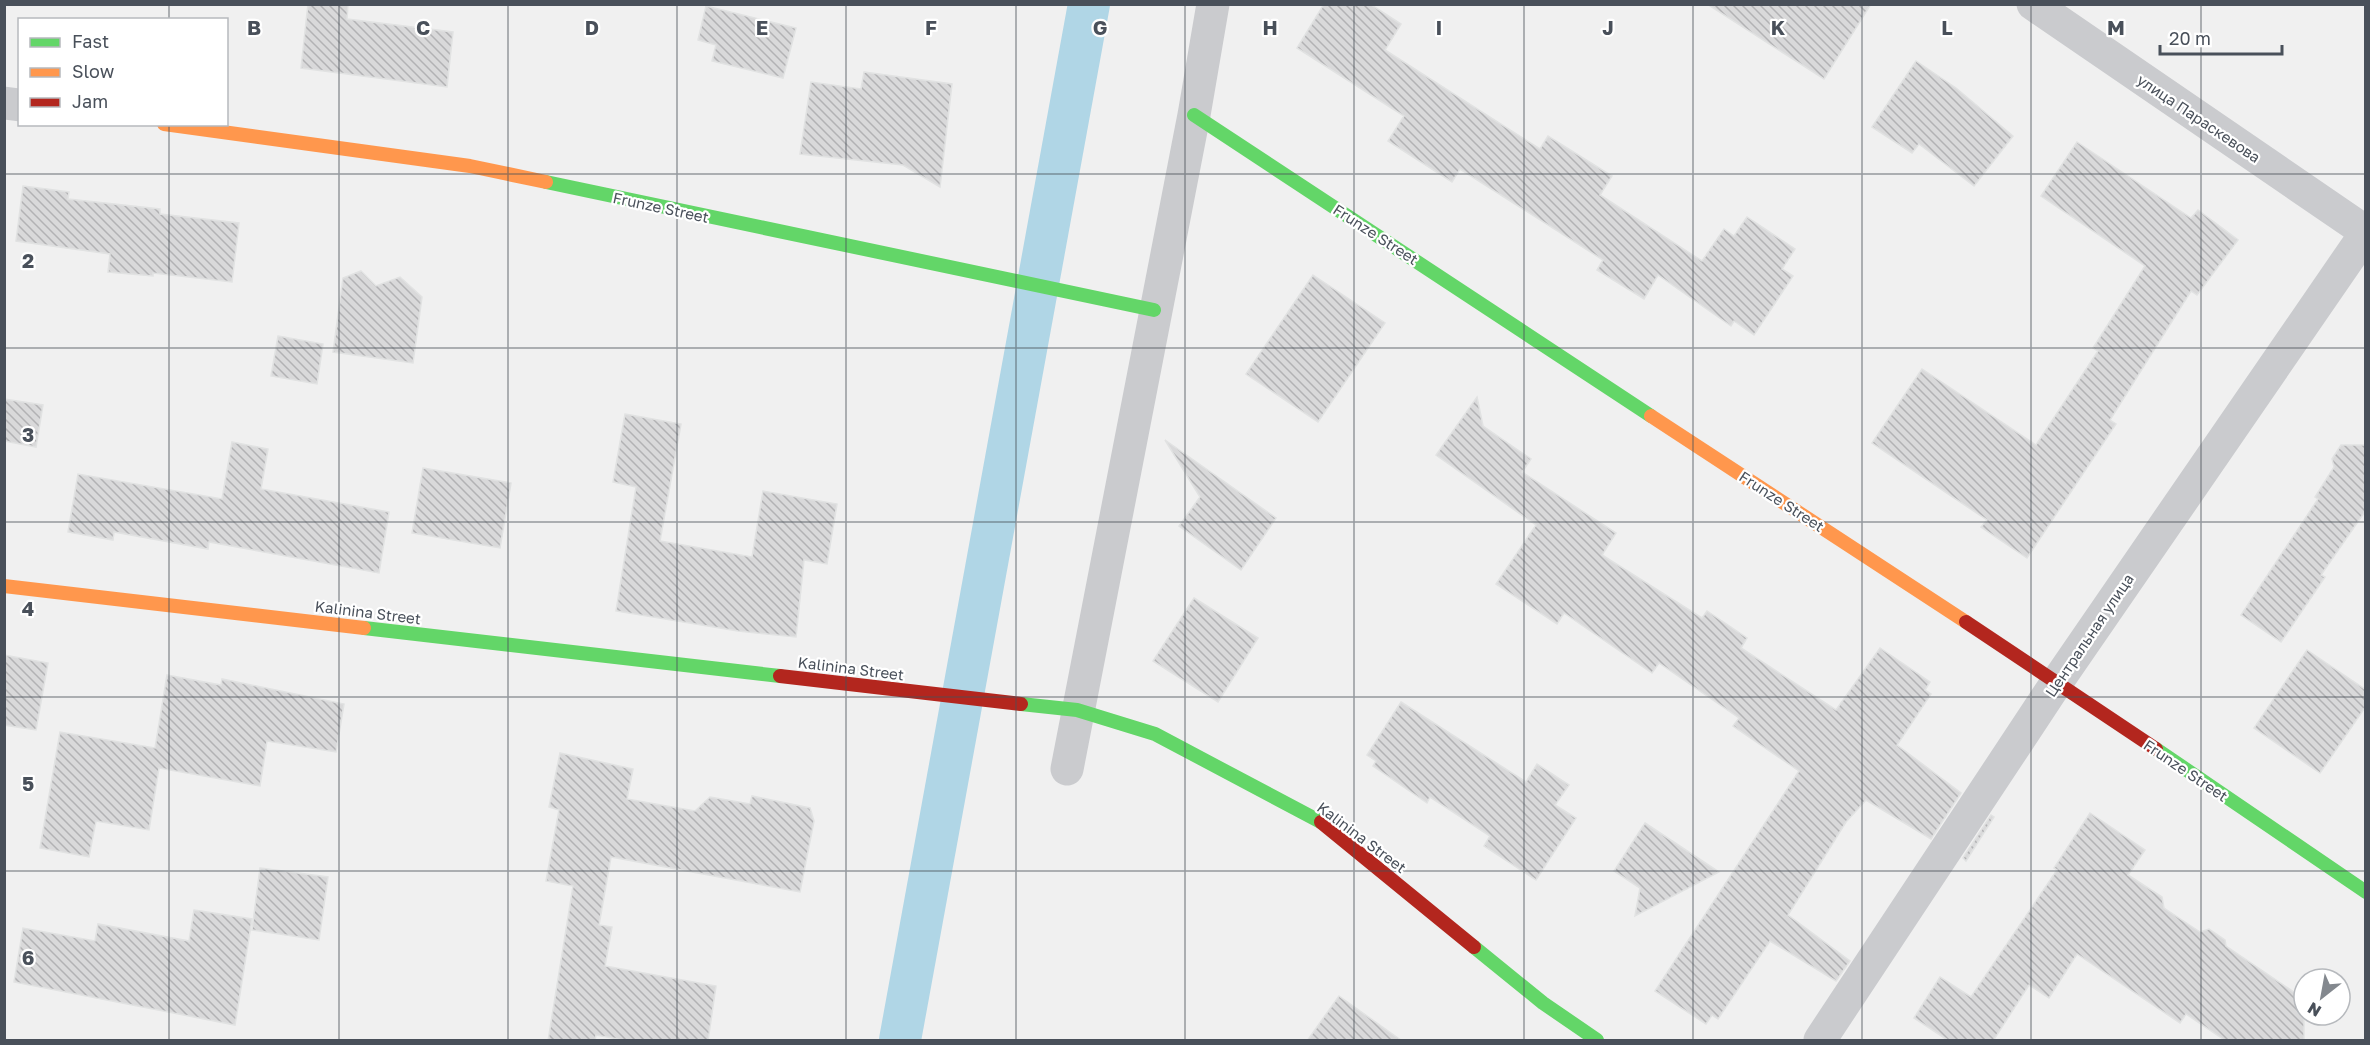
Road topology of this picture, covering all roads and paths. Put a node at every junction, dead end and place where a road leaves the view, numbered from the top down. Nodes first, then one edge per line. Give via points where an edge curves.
1 (1213, 4) edge
2 (2033, 4) edge
3 (1194, 115) junction
4 (179, 126) edge
5 (2366, 233) edge
6 (1154, 310) junction
7 (4, 586) edge
8 (2057, 682) junction
9 (1077, 711) junction
10 (1067, 769) dead end
11 (2366, 892) edge
12 (1597, 1041) edge
13 (1820, 1041) edge

1 - 3 street
2 - 5 street, улица Параскевова
3 - 6 street
3 - 8 street, Frunze Street
4 - 6 street, Frunze Street via 470,166
5 - 8 street, Центральная улица
6 - 9 street
7 - 9 street, Kalinina Street
8 - 11 street, Frunze Street
8 - 13 street, Центральная улица
9 - 10 street
9 - 12 street, Kalinina Street via 1155,734 1321,822 1543,1003

